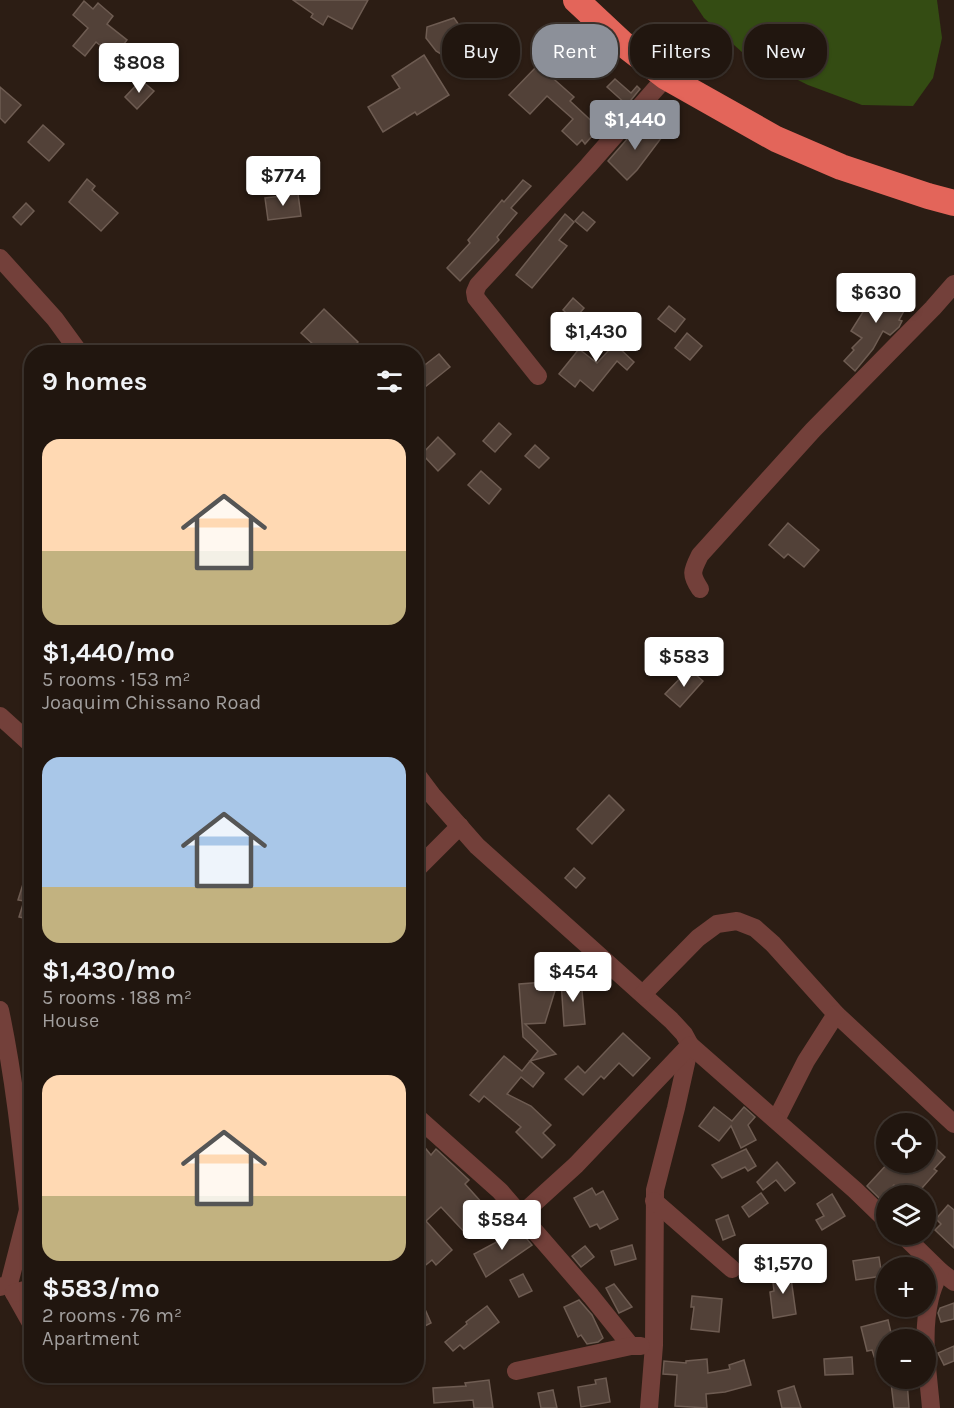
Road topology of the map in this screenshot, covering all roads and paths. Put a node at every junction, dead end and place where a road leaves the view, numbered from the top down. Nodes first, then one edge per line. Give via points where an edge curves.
1 (576, 0) edge
2 (630, 49) edge
3 (666, 78) joint
4 (954, 202) edge
5 (0, 258) edge
6 (954, 284) edge
7 (74, 345) edge
8 (538, 376) dead end
9 (700, 589) dead end
10 (0, 716) edge
11 (24, 738) edge
12 (424, 784) edge
13 (460, 826) junction
14 (424, 862) edge
15 (643, 994) junction
16 (0, 1010) edge
17 (836, 1014) junction
18 (690, 1045) junction
19 (776, 1120) junction
20 (424, 1123) edge
21 (954, 1124) edge
22 (24, 1161) edge
23 (654, 1201) junction
24 (876, 1210) edge
25 (521, 1215) junction
26 (24, 1228) edge
27 (914, 1245) edge
28 (732, 1269) dead end
29 (947, 1277) edge
30 (8, 1288) edge
31 (24, 1288) edge
32 (24, 1313) edge
33 (654, 1345) junction
34 (631, 1346) junction
35 (516, 1371) dead end
36 (649, 1408) edge
37 (931, 1408) edge

1 - 2 highway
3 - 4 highway via 776,139 842,167
3 - 8 street via 477,285 476,298
5 - 7 street
6 - 9 street via 813,430 700,555 693,570
10 - 11 street
12 - 13 street
13 - 14 street
13 - 15 street via 477,846
15 - 17 street via 698,938 717,924 737,921 755,928 767,939
15 - 18 street via 684,1034
16 - 22 street
17 - 19 street
17 - 21 street
18 - 19 street
18 - 23 street
18 - 25 street via 576,1165
19 - 24 street
20 - 25 street via 500,1191
23 - 28 street
23 - 33 street
25 - 34 street
26 - 30 street
27 - 29 street
29 - 37 street via 930,1298 926,1326
30 - 31 street
30 - 32 street
33 - 34 street
33 - 36 street
34 - 35 street

